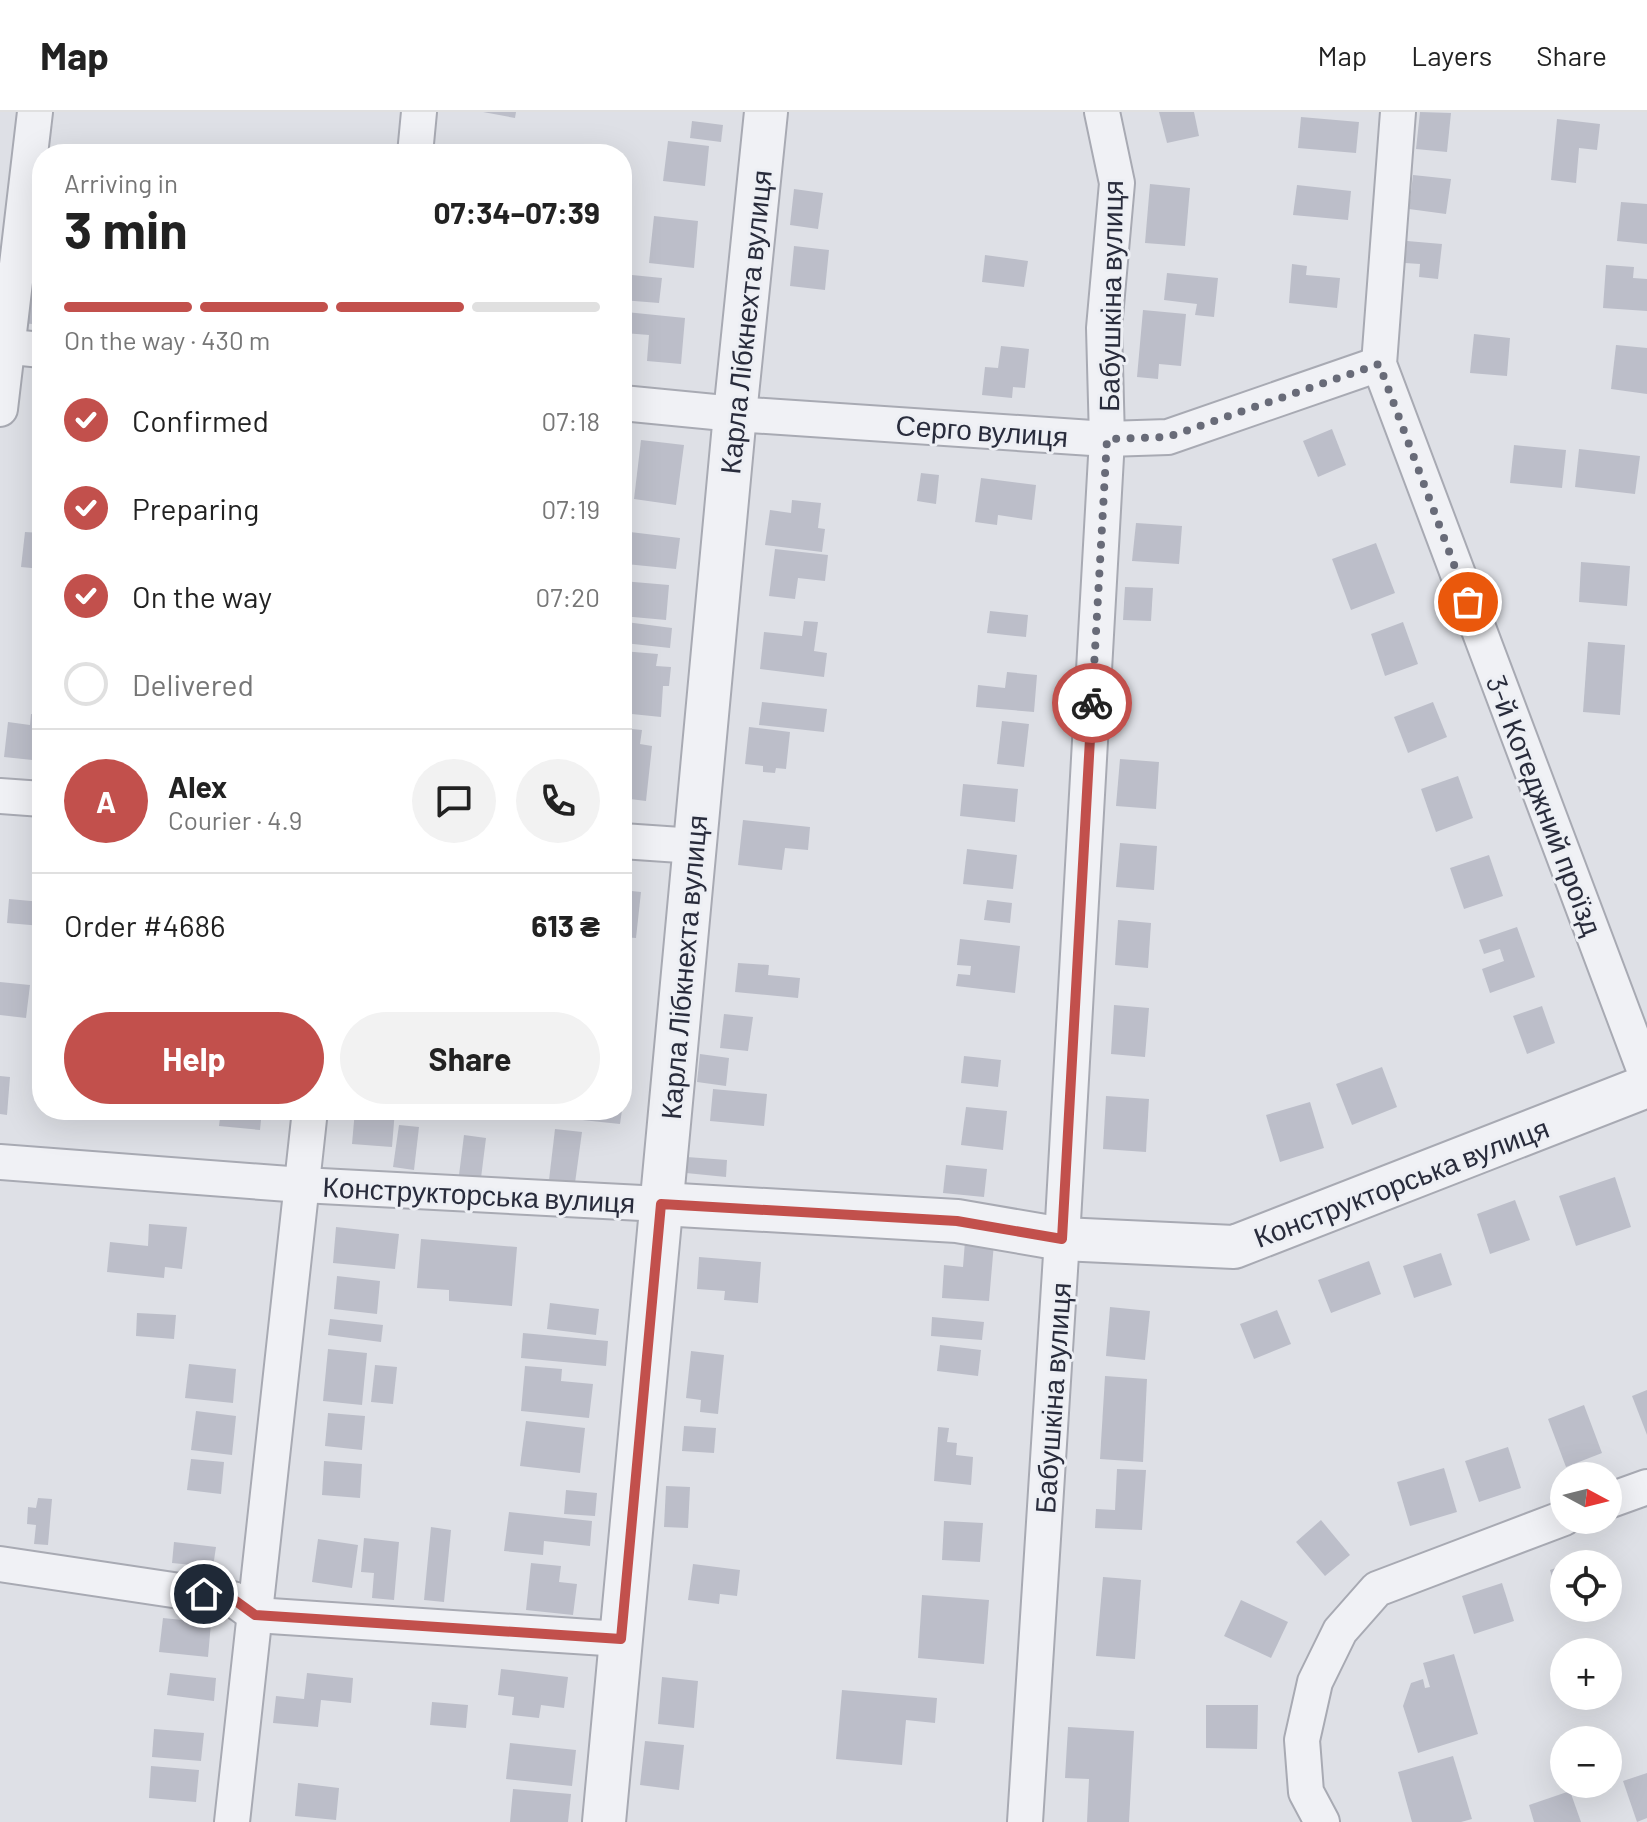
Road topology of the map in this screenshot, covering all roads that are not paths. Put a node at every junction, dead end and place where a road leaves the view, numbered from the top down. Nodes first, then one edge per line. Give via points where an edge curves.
1 (35, 112) edge
2 (419, 112) edge
3 (766, 112) edge
4 (1102, 112) edge
5 (1398, 112) edge
6 (416, 144) edge
7 (4, 346) edge
8 (32, 349) edge
9 (1379, 364) junction
10 (632, 404) edge
11 (0, 409) edge
12 (735, 414) junction
13 (1107, 439) junction
14 (0, 796) edge
15 (32, 798) edge
16 (632, 842) edge
17 (695, 846) junction
18 (1647, 1077) edge
19 (1647, 1086) edge
20 (309, 1120) edge
21 (0, 1162) edge
22 (302, 1185) junction
23 (661, 1204) junction
24 (1062, 1239) junction
25 (1647, 1487) edge
26 (1622, 1496) edge
27 (1550, 1523) edge
28 (0, 1564) edge
29 (255, 1615) junction
30 (621, 1639) junction
31 (232, 1822) edge
32 (604, 1822) edge
33 (1025, 1822) edge
34 (1322, 1822) edge

1 - 7 street
2 - 6 street
3 - 12 street, Карла Лібкнехта вулиця
4 - 13 street, Бабушкіна вулиця via 1117,183 1104,328
5 - 9 street, 3-й Котеджний проїзд
7 - 8 street
7 - 11 street
9 - 13 street, Серго вулиця via 1168,437
9 - 18 street, 3-й Котеджний проїзд
10 - 12 street, Серго вулиця
12 - 13 street, Серго вулиця
12 - 17 street, Карла Лібкнехта вулиця
13 - 24 street, Бабушкіна вулиця
14 - 15 street
16 - 17 street
17 - 23 street, Карла Лібкнехта вулиця
19 - 24 street, Конструкторська вулиця via 1234,1247
20 - 22 street
21 - 22 street, Конструкторська вулиця
22 - 23 street, Конструкторська вулиця
22 - 29 street
23 - 24 street, Конструкторська вулиця via 957,1221
23 - 30 street, Карла Лібкнехта вулиця
24 - 33 street, Бабушкіна вулиця
25 - 26 street
27 - 34 street via 1377,1589 1340,1631 1315,1682 1302,1740 1306,1792
28 - 29 street via 233,1599
29 - 30 street
29 - 31 street
30 - 32 street, Карла Лібкнехта вулиця

